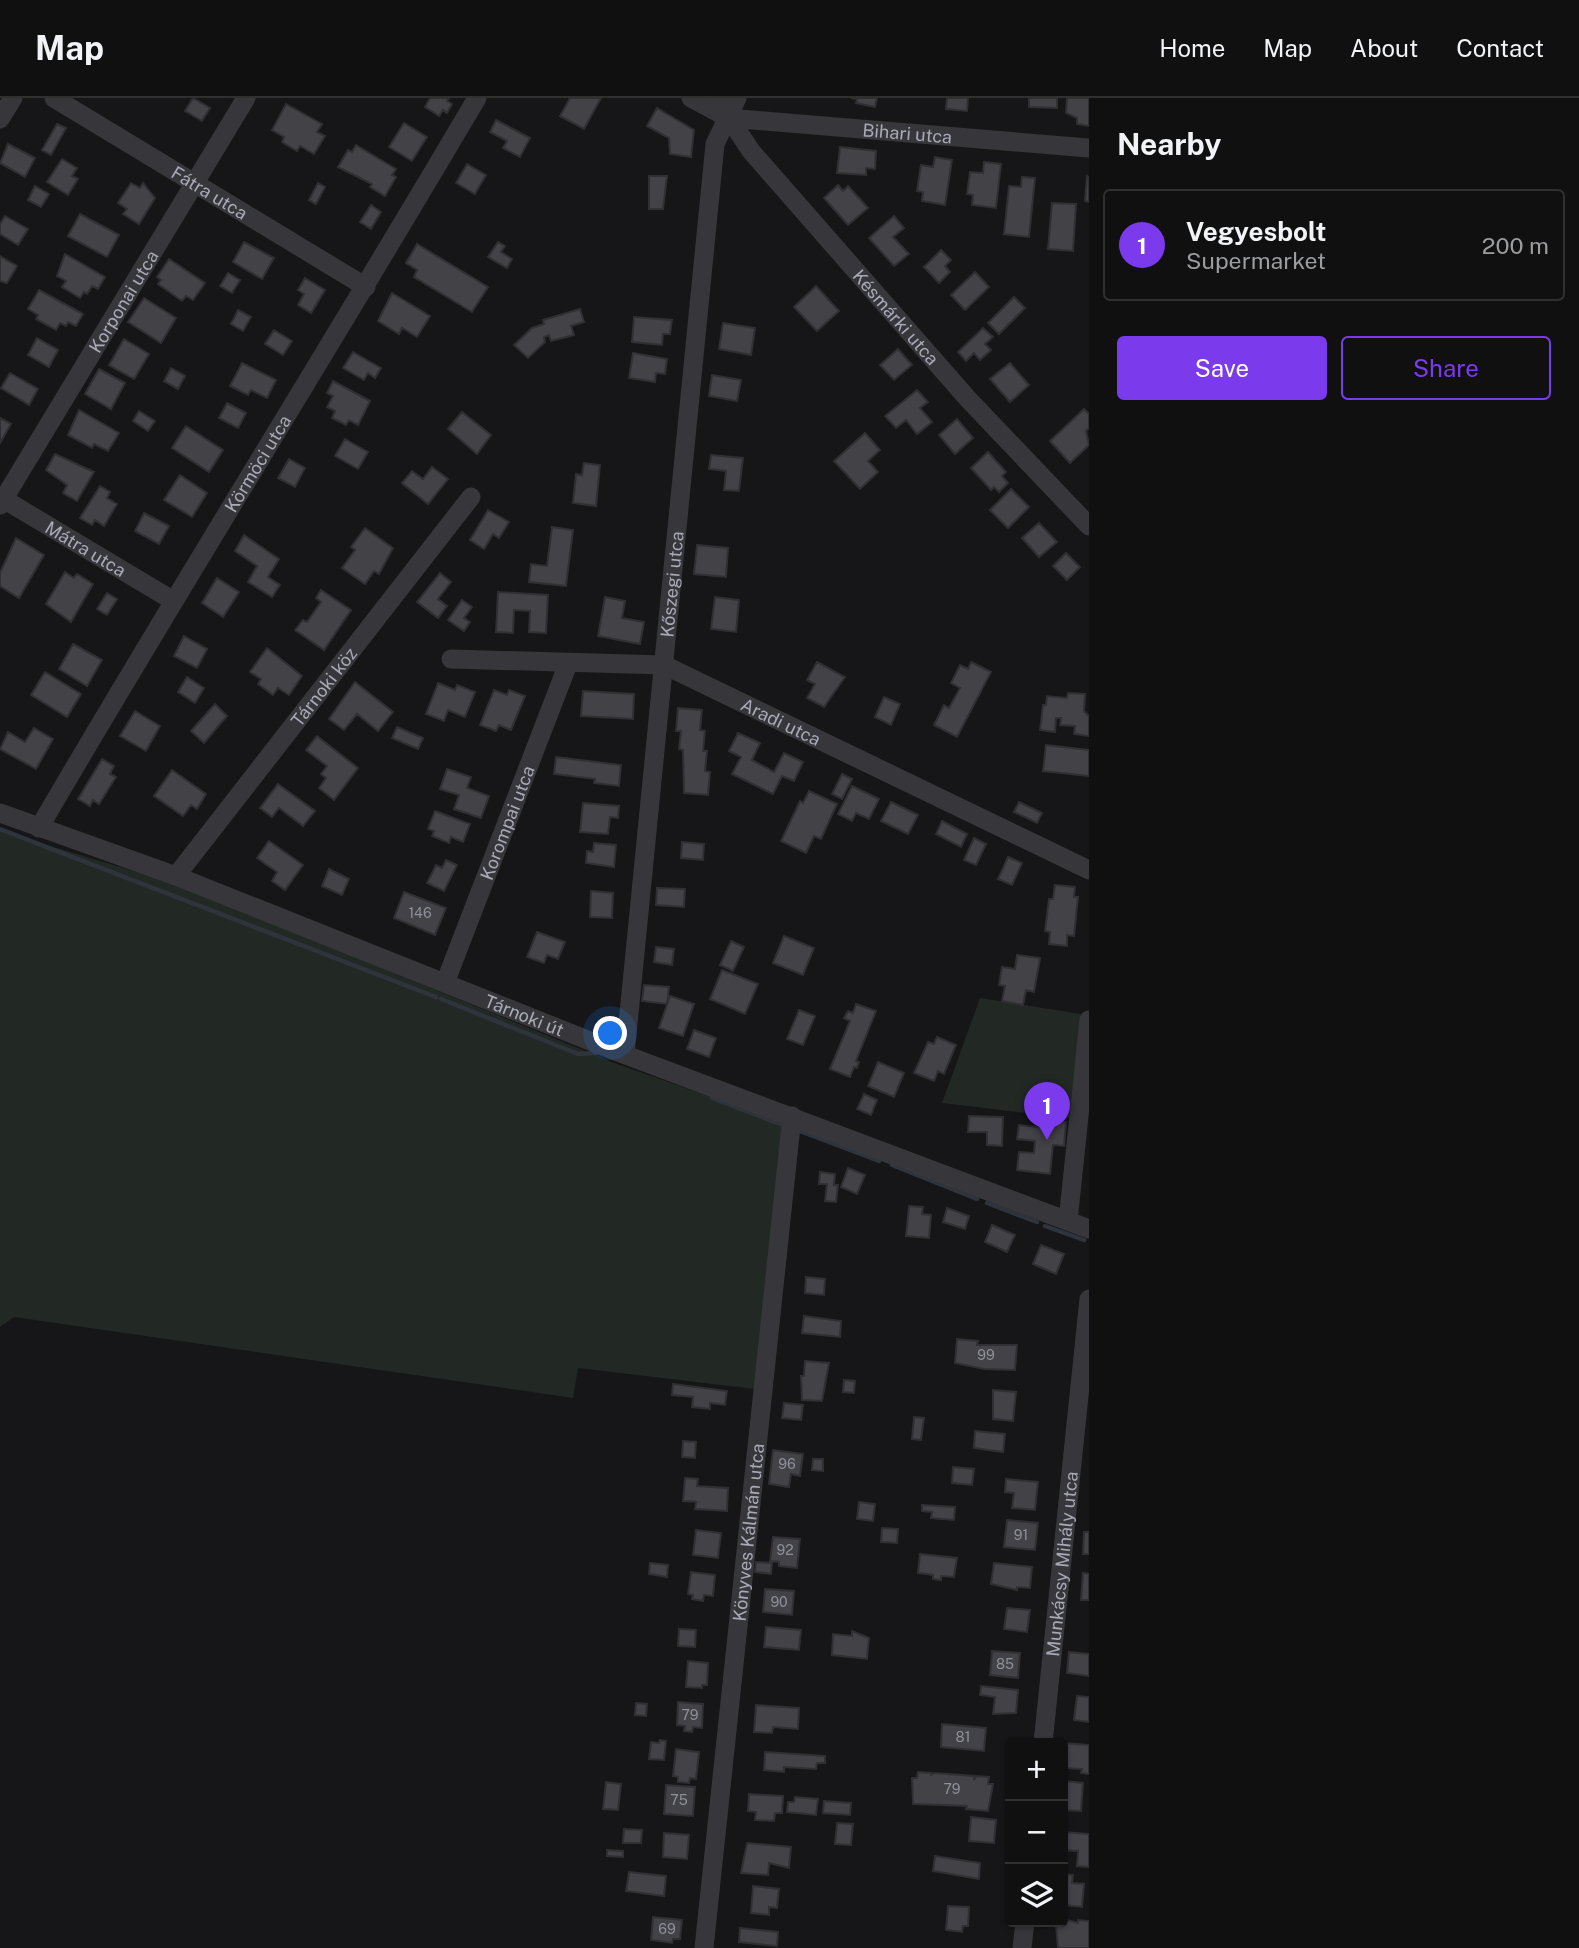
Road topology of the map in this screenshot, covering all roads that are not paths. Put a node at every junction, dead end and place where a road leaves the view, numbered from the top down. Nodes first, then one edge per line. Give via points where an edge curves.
1 (13, 98) edge
2 (54, 98) edge
3 (246, 98) edge
4 (477, 98) edge
5 (691, 98) edge
6 (716, 98) edge
7 (737, 98) edge
8 (728, 118) junction
9 (0, 119) edge
10 (1089, 148) edge
11 (195, 184) junction
12 (366, 287) junction
13 (471, 497) dead end
14 (1, 500) edge
15 (1089, 526) edge
16 (172, 600) junction
17 (451, 659) dead end
18 (568, 664) junction
19 (664, 664) junction
20 (0, 813) edge
21 (39, 828) junction
22 (1089, 870) edge
23 (176, 876) junction
24 (445, 984) junction
25 (1089, 1020) edge
26 (625, 1054) junction
27 (792, 1116) junction
28 (1068, 1221) junction
29 (1089, 1229) edge
30 (1089, 1299) edge
31 (1044, 1738) edge
32 (1024, 1927) edge
33 (704, 1948) edge
34 (1022, 1948) edge

1 - 9 street
2 - 11 street, Fátra utca
3 - 11 street, Korponai utca
4 - 12 street, Körmöci utca
5 - 8 street
6 - 8 street, Késmárki utca
7 - 8 street, Kőszegi utca
8 - 10 street, Bihari utca
8 - 15 street, Késmárki utca via 751,151 968,399
8 - 19 street, Kőszegi utca via 715,144
11 - 12 street, Fátra utca
11 - 14 street, Korponai utca
12 - 16 street, Körmöci utca
13 - 23 street, Tárnoki köz
14 - 16 street, Mátra utca
16 - 21 street, Körmöci utca
17 - 18 street, Aradi utca
18 - 19 street, Aradi utca
18 - 24 street, Korompai utca
19 - 22 street, Aradi utca
19 - 26 street, Kőszegi utca
20 - 21 street, Tárnoki út
21 - 23 street, Tárnoki út
23 - 24 street, Tárnoki út
24 - 26 street, Tárnoki út
25 - 28 street
26 - 27 street, Tárnoki út
27 - 28 street, Tárnoki út
27 - 33 street, Könyves Kálmán utca
28 - 29 street, Tárnoki út
30 - 31 street, Munkácsy Mihály utca
32 - 34 street

